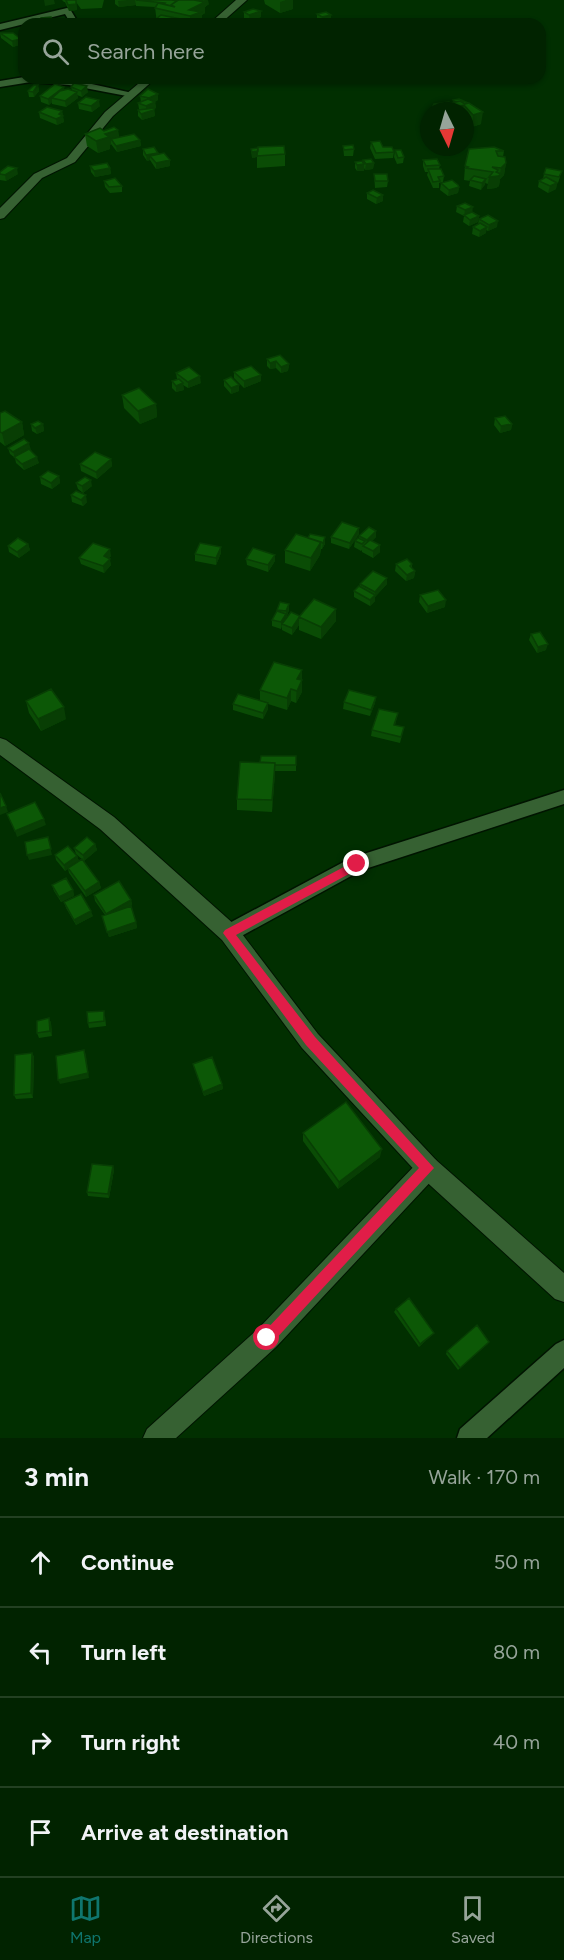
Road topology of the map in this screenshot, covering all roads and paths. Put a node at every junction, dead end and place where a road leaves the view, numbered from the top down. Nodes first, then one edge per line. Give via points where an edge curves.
1 (242, 0) edge
2 (38, 18) edge
3 (71, 18) edge
4 (221, 18) edge
5 (18, 23) edge
6 (0, 27) edge
7 (18, 81) edge
8 (0, 84) edge
9 (88, 84) edge
10 (144, 84) edge
11 (132, 94) junction
12 (0, 215) edge
13 (0, 745) edge
14 (564, 797) edge
15 (229, 933) junction
16 (428, 1168) junction
17 (564, 1290) edge
18 (564, 1352) edge
19 (156, 1438) edge
20 (470, 1438) edge

1 - 4 main road
2 - 3 street via 67,11
5 - 6 street
7 - 8 street
9 - 11 street
10 - 11 main road
11 - 12 main road via 108,114 71,160 38,176
13 - 15 main road via 106,823
14 - 15 street via 357,864
15 - 16 main road via 310,1041
16 - 17 main road
16 - 19 main road via 267,1338
18 - 20 street

